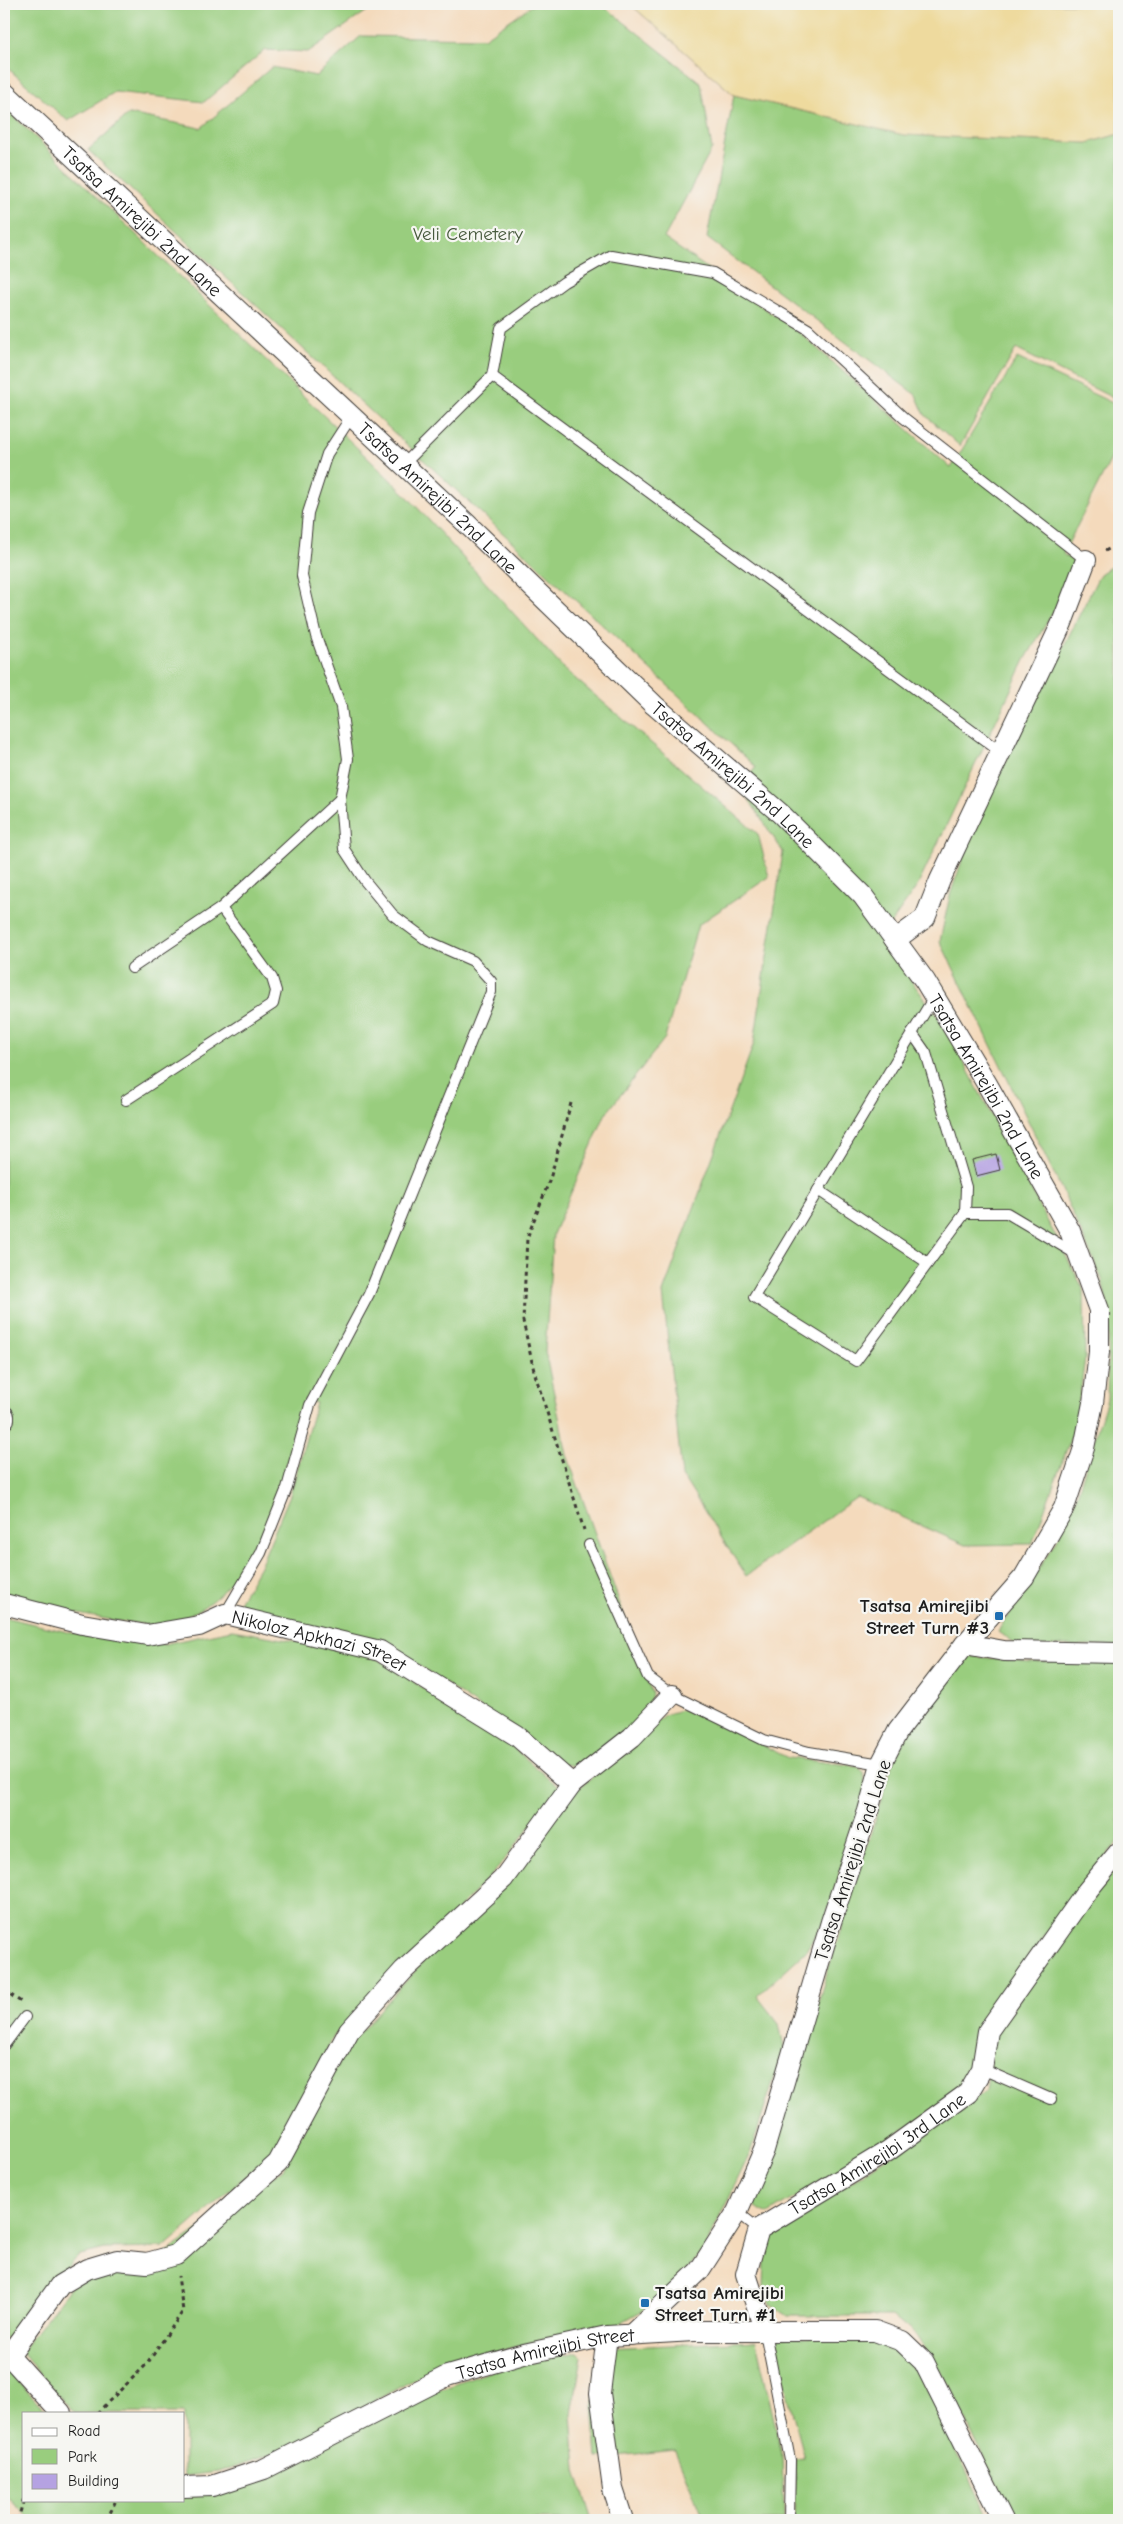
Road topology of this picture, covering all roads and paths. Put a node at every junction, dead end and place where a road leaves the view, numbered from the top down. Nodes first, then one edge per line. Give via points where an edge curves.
1 (4, 92) edge
2 (492, 376) junction
3 (351, 416) junction
4 (403, 465) junction
5 (1086, 560) joint
6 (1002, 753) junction
7 (340, 799) junction
8 (221, 908) junction
9 (895, 940) junction
10 (132, 968) dead end
11 (934, 997) junction
12 (912, 1033) junction
13 (126, 1100) dead end
14 (571, 1103) dead end
15 (818, 1190) junction
16 (965, 1214) junction
17 (1079, 1256) junction
18 (928, 1262) junction
19 (589, 1545) joint
20 (4, 1604) edge
21 (225, 1614) junction
22 (966, 1644) junction
23 (1119, 1653) edge
24 (672, 1695) junction
25 (881, 1764) junction
26 (572, 1784) junction
27 (1119, 1852) edge
28 (25, 2017) dead end
29 (4, 2045) edge
30 (982, 2069) junction
31 (1051, 2099) dead end
32 (738, 2212) junction
33 (759, 2229) junction
34 (176, 2255) junction
35 (765, 2332) junction
36 (631, 2335) junction
37 (607, 2336) junction
38 (7, 2352) edge
39 (60, 2412) edge
40 (98, 2412) edge
41 (185, 2487) edge
42 (23, 2502) edge
43 (115, 2502) edge
44 (18, 2520) edge
45 (107, 2520) edge
46 (623, 2520) edge
47 (789, 2520) edge
48 (1003, 2520) edge

1 - 3 street, Tsatsa Amirejibi 2nd Lane
2 - 4 lane
2 - 5 lane via 501,328 564,282 611,255 713,273 808,329 904,418
2 - 6 lane
3 - 4 street, Tsatsa Amirejibi 2nd Lane
3 - 7 lane via 327,454 308,513 302,576 316,636 342,707 348,759
4 - 9 street, Tsatsa Amirejibi 2nd Lane via 654,706 781,814 863,896
5 - 6 street via 1062,623
6 - 9 street via 925,918
7 - 8 lane
7 - 21 lane via 344,849 365,881 393,915 428,941 473,962 491,981 491,992 369,1294 310,1405 286,1488 261,1553
8 - 10 lane
8 - 13 lane via 272,978 276,991 273,1004
9 - 11 street, Tsatsa Amirejibi 2nd Lane
11 - 12 lane
11 - 17 street, Tsatsa Amirejibi 2nd Lane via 1070,1231
12 - 15 lane
12 - 16 lane via 926,1053 966,1187
14 - 19 path via 550,1179 527,1238 523,1322 534,1371
15 - 18 lane
15 - 18 lane via 754,1297 856,1361
16 - 17 lane via 1007,1214
16 - 18 lane
17 - 22 street, Tsatsa Amirejibi 2nd Lane via 1099,1310 1097,1369 1084,1448 1064,1508 1024,1577
19 - 24 lane via 648,1677
20 - 21 street, Nikoloz Apkhazi Street via 82,1624 147,1635 199,1626
21 - 26 street, Nikoloz Apkhazi Street via 380,1651 517,1736
22 - 23 street via 1004,1652
22 - 25 street, Tsatsa Amirejibi 2nd Lane via 898,1731
24 - 25 lane via 764,1740 809,1752
24 - 26 street via 632,1737
25 - 32 street, Tsatsa Amirejibi 2nd Lane via 764,2150
26 - 34 street via 504,1879 404,1970 349,2030 278,2163
27 - 30 street, Tsatsa Amirejibi 3rd Lane via 1087,1891 988,2031
28 - 29 lane
30 - 31 lane
30 - 33 street, Tsatsa Amirejibi 3rd Lane via 968,2094 896,2146
32 - 33 lane
32 - 36 street, Tsatsa Amirejibi 2nd Lane via 699,2271
33 - 35 street via 746,2274
34 - 38 street via 147,2263 117,2260 87,2268 60,2285
34 - 40 path via 183,2311 147,2364
35 - 36 street, Tsatsa Amirejibi Street via 694,2331
35 - 47 lane via 790,2460
35 - 48 street, Tsatsa Amirejibi Street via 875,2331 902,2341 924,2362
36 - 37 street, Tsatsa Amirejibi Street
37 - 41 street, Tsatsa Amirejibi Street via 524,2354 447,2376 264,2469 212,2486
37 - 46 street via 600,2393 613,2489
38 - 39 street
42 - 44 path
43 - 45 path

